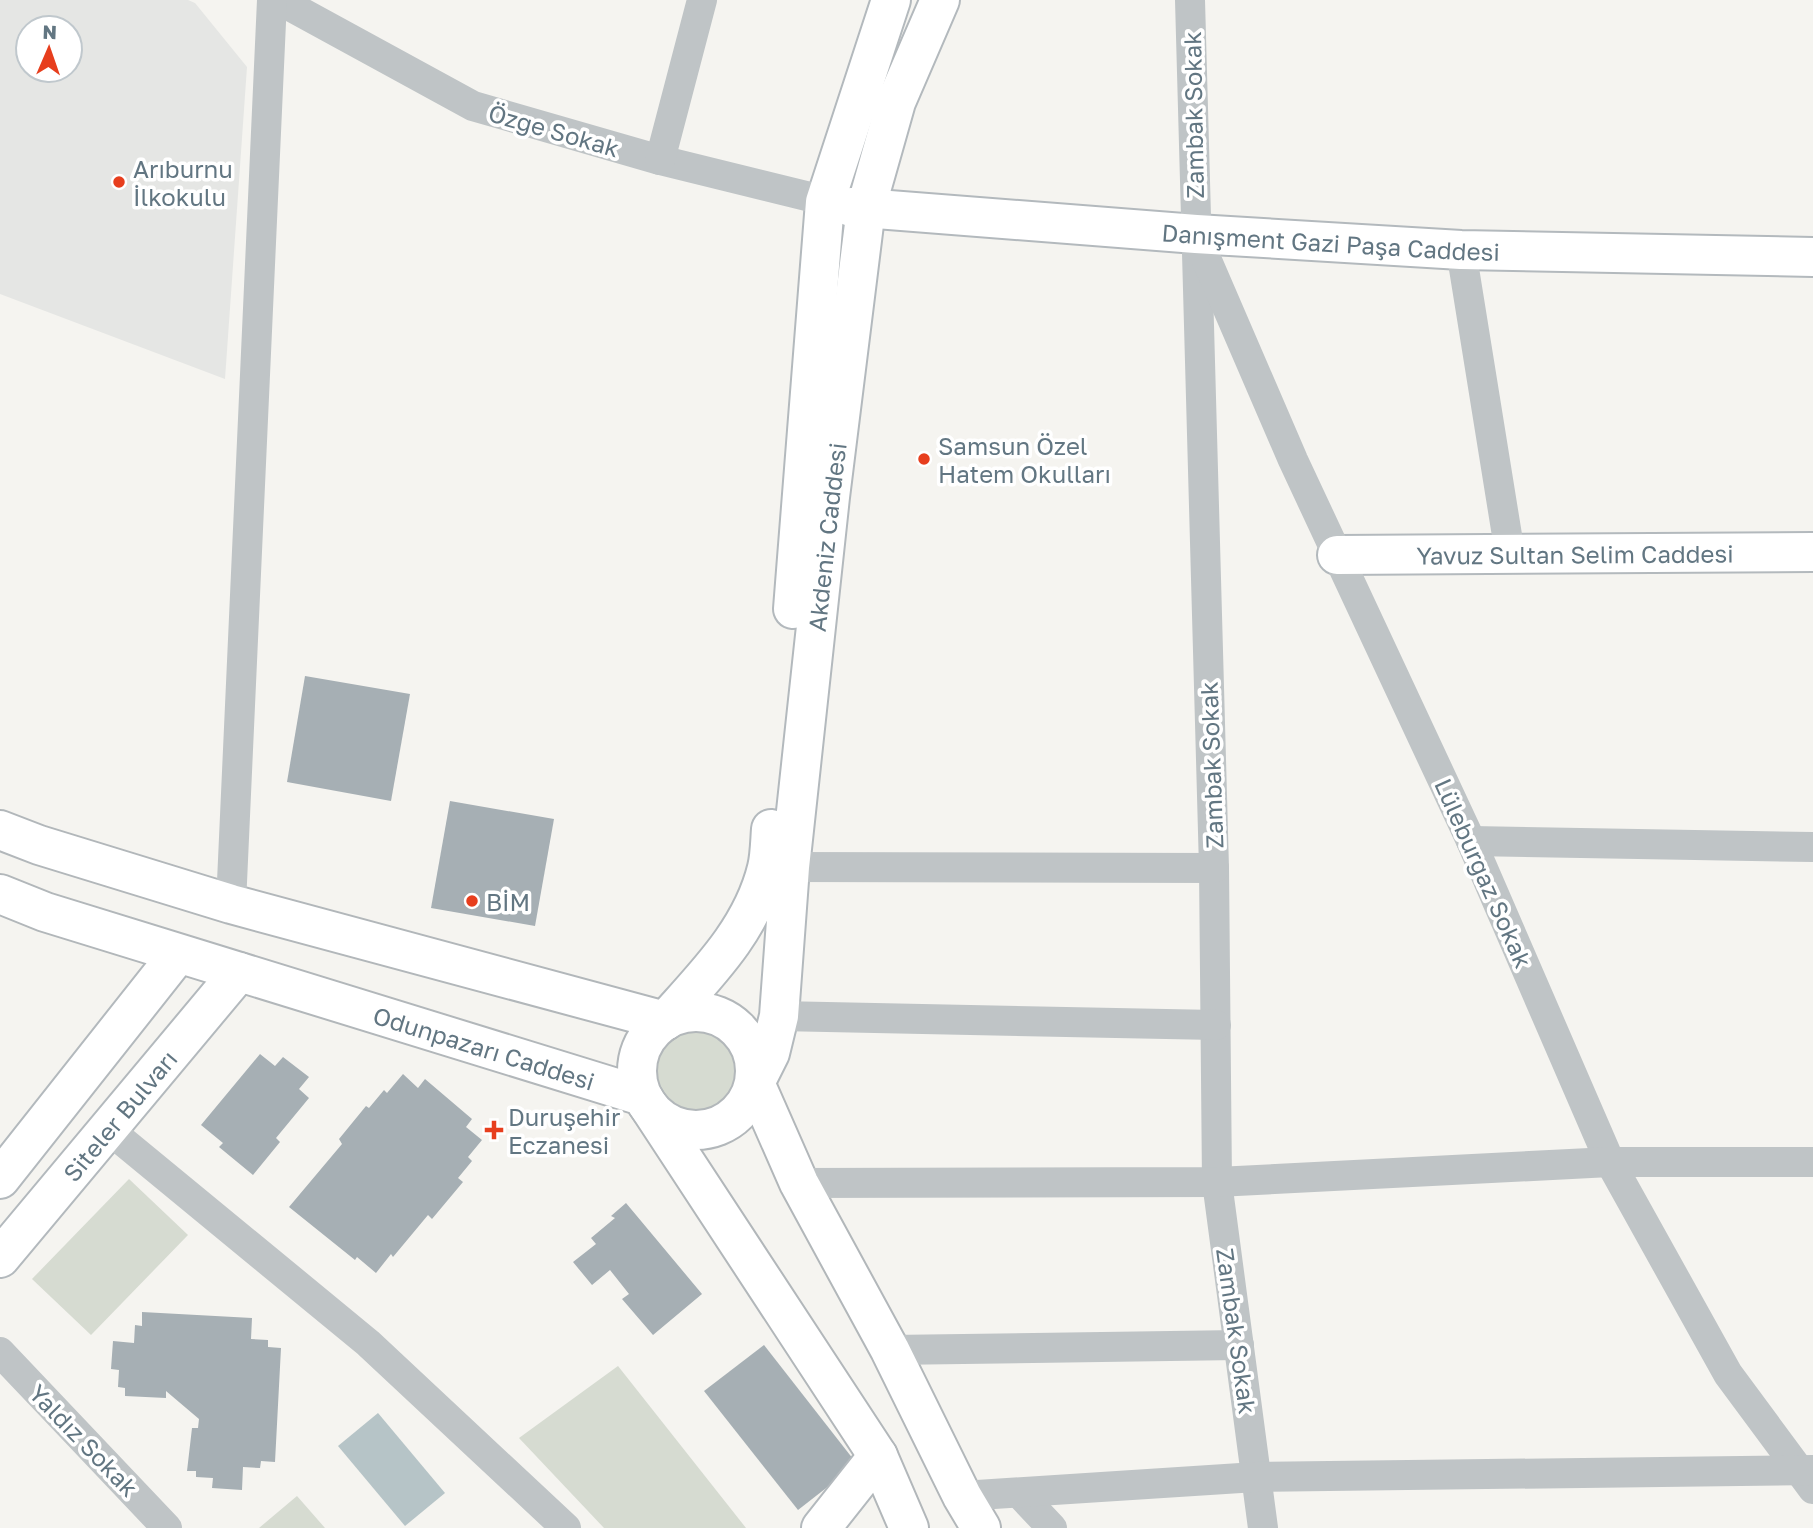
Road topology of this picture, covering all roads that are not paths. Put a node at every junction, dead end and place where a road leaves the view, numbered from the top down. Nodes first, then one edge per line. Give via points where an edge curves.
1 (272, 0) edge
2 (279, 0) edge
3 (702, 0) edge
4 (891, 0) edge
5 (940, 0) edge
6 (1188, 7) edge
7 (660, 160) junction
8 (847, 206) junction
9 (1196, 234) junction
10 (1461, 250) junction
11 (1813, 257) edge
12 (1813, 552) edge
13 (1510, 554) junction
14 (1337, 555) junction
15 (0, 830) edge
16 (1472, 841) junction
17 (1813, 847) edge
18 (790, 867) junction
19 (1214, 868) junction
20 (0, 894) edge
21 (231, 904) junction
22 (178, 954) junction
23 (239, 972) junction
24 (779, 1016) junction
25 (665, 1021) junction
26 (1216, 1025) junction
27 (755, 1083) junction
28 (642, 1096) junction
29 (108, 1129) junction
30 (1610, 1162) junction
31 (1813, 1162) edge
32 (0, 1179) edge
33 (1217, 1182) junction
34 (799, 1183) junction
35 (0, 1258) edge
36 (1239, 1345) junction
37 (890, 1350) junction
38 (0, 1352) edge
39 (878, 1456) junction
40 (1808, 1476) edge
41 (1256, 1477) junction
42 (1019, 1493) junction
43 (962, 1496) junction
44 (167, 1528) edge
45 (565, 1528) edge
46 (821, 1528) edge
47 (909, 1528) edge
48 (981, 1528) edge
49 (1052, 1528) edge
50 (1263, 1528) edge

1 - 21 street
2 - 7 street, Özge Sokak via 473,106
3 - 7 street
4 - 8 main road, Akdeniz Caddesi
5 - 8 main road, Akdeniz Caddesi
6 - 9 street, Zambak Sokak
7 - 8 street, Özge Sokak
8 - 9 main road, Danışment Gazi Paşa Caddesi
8 - 18 main road, Akdeniz Caddesi via 829,511
8 - 25 main road, Akdeniz Caddesi via 795,588 768,867 750,915 727,950
9 - 10 main road, Danışment Gazi Paşa Caddesi
9 - 14 street, Lüleburgaz Sokak
9 - 19 street, Zambak Sokak
10 - 11 main road, Danışment Gazi Paşa Caddesi
10 - 13 street
12 - 13 main road, Yavuz Sultan Selim Caddesi
13 - 14 main road, Yavuz Sultan Selim Caddesi
14 - 16 street, Lüleburgaz Sokak
15 - 21 main road
16 - 17 street
16 - 30 street, Lüleburgaz Sokak
18 - 19 street
18 - 24 main road, Akdeniz Caddesi
19 - 26 street, Zambak Sokak
20 - 22 main road, Odunpazarı Caddesi
21 - 25 main road
22 - 23 main road, Odunpazarı Caddesi
22 - 32 main road
23 - 28 main road, Odunpazarı Caddesi
23 - 29 main road, Siteler Bulvarı
24 - 26 street
24 - 27 main road, Akdeniz Caddesi via 770,1053
25 - 27 main road via 703,1013 738,1029 755,1064
25 - 28 main road via 639,1054 637,1076
26 - 33 street, Zambak Sokak
27 - 28 main road via 745,1105 727,1122 703,1130 678,1128 657,1115
27 - 34 main road
28 - 39 main road
29 - 35 main road, Siteler Bulvarı
29 - 45 street via 368,1343
30 - 31 street
30 - 33 street
30 - 40 street, Lüleburgaz Sokak via 1728,1374
33 - 34 street
33 - 36 street, Zambak Sokak
34 - 37 main road
36 - 37 street
36 - 41 street, Zambak Sokak
37 - 43 main road
38 - 44 street, Yaldız Sokak
39 - 46 main road
39 - 47 main road
40 - 41 street
41 - 42 street
41 - 50 street, Zambak Sokak
42 - 43 street
42 - 49 street
43 - 48 main road

